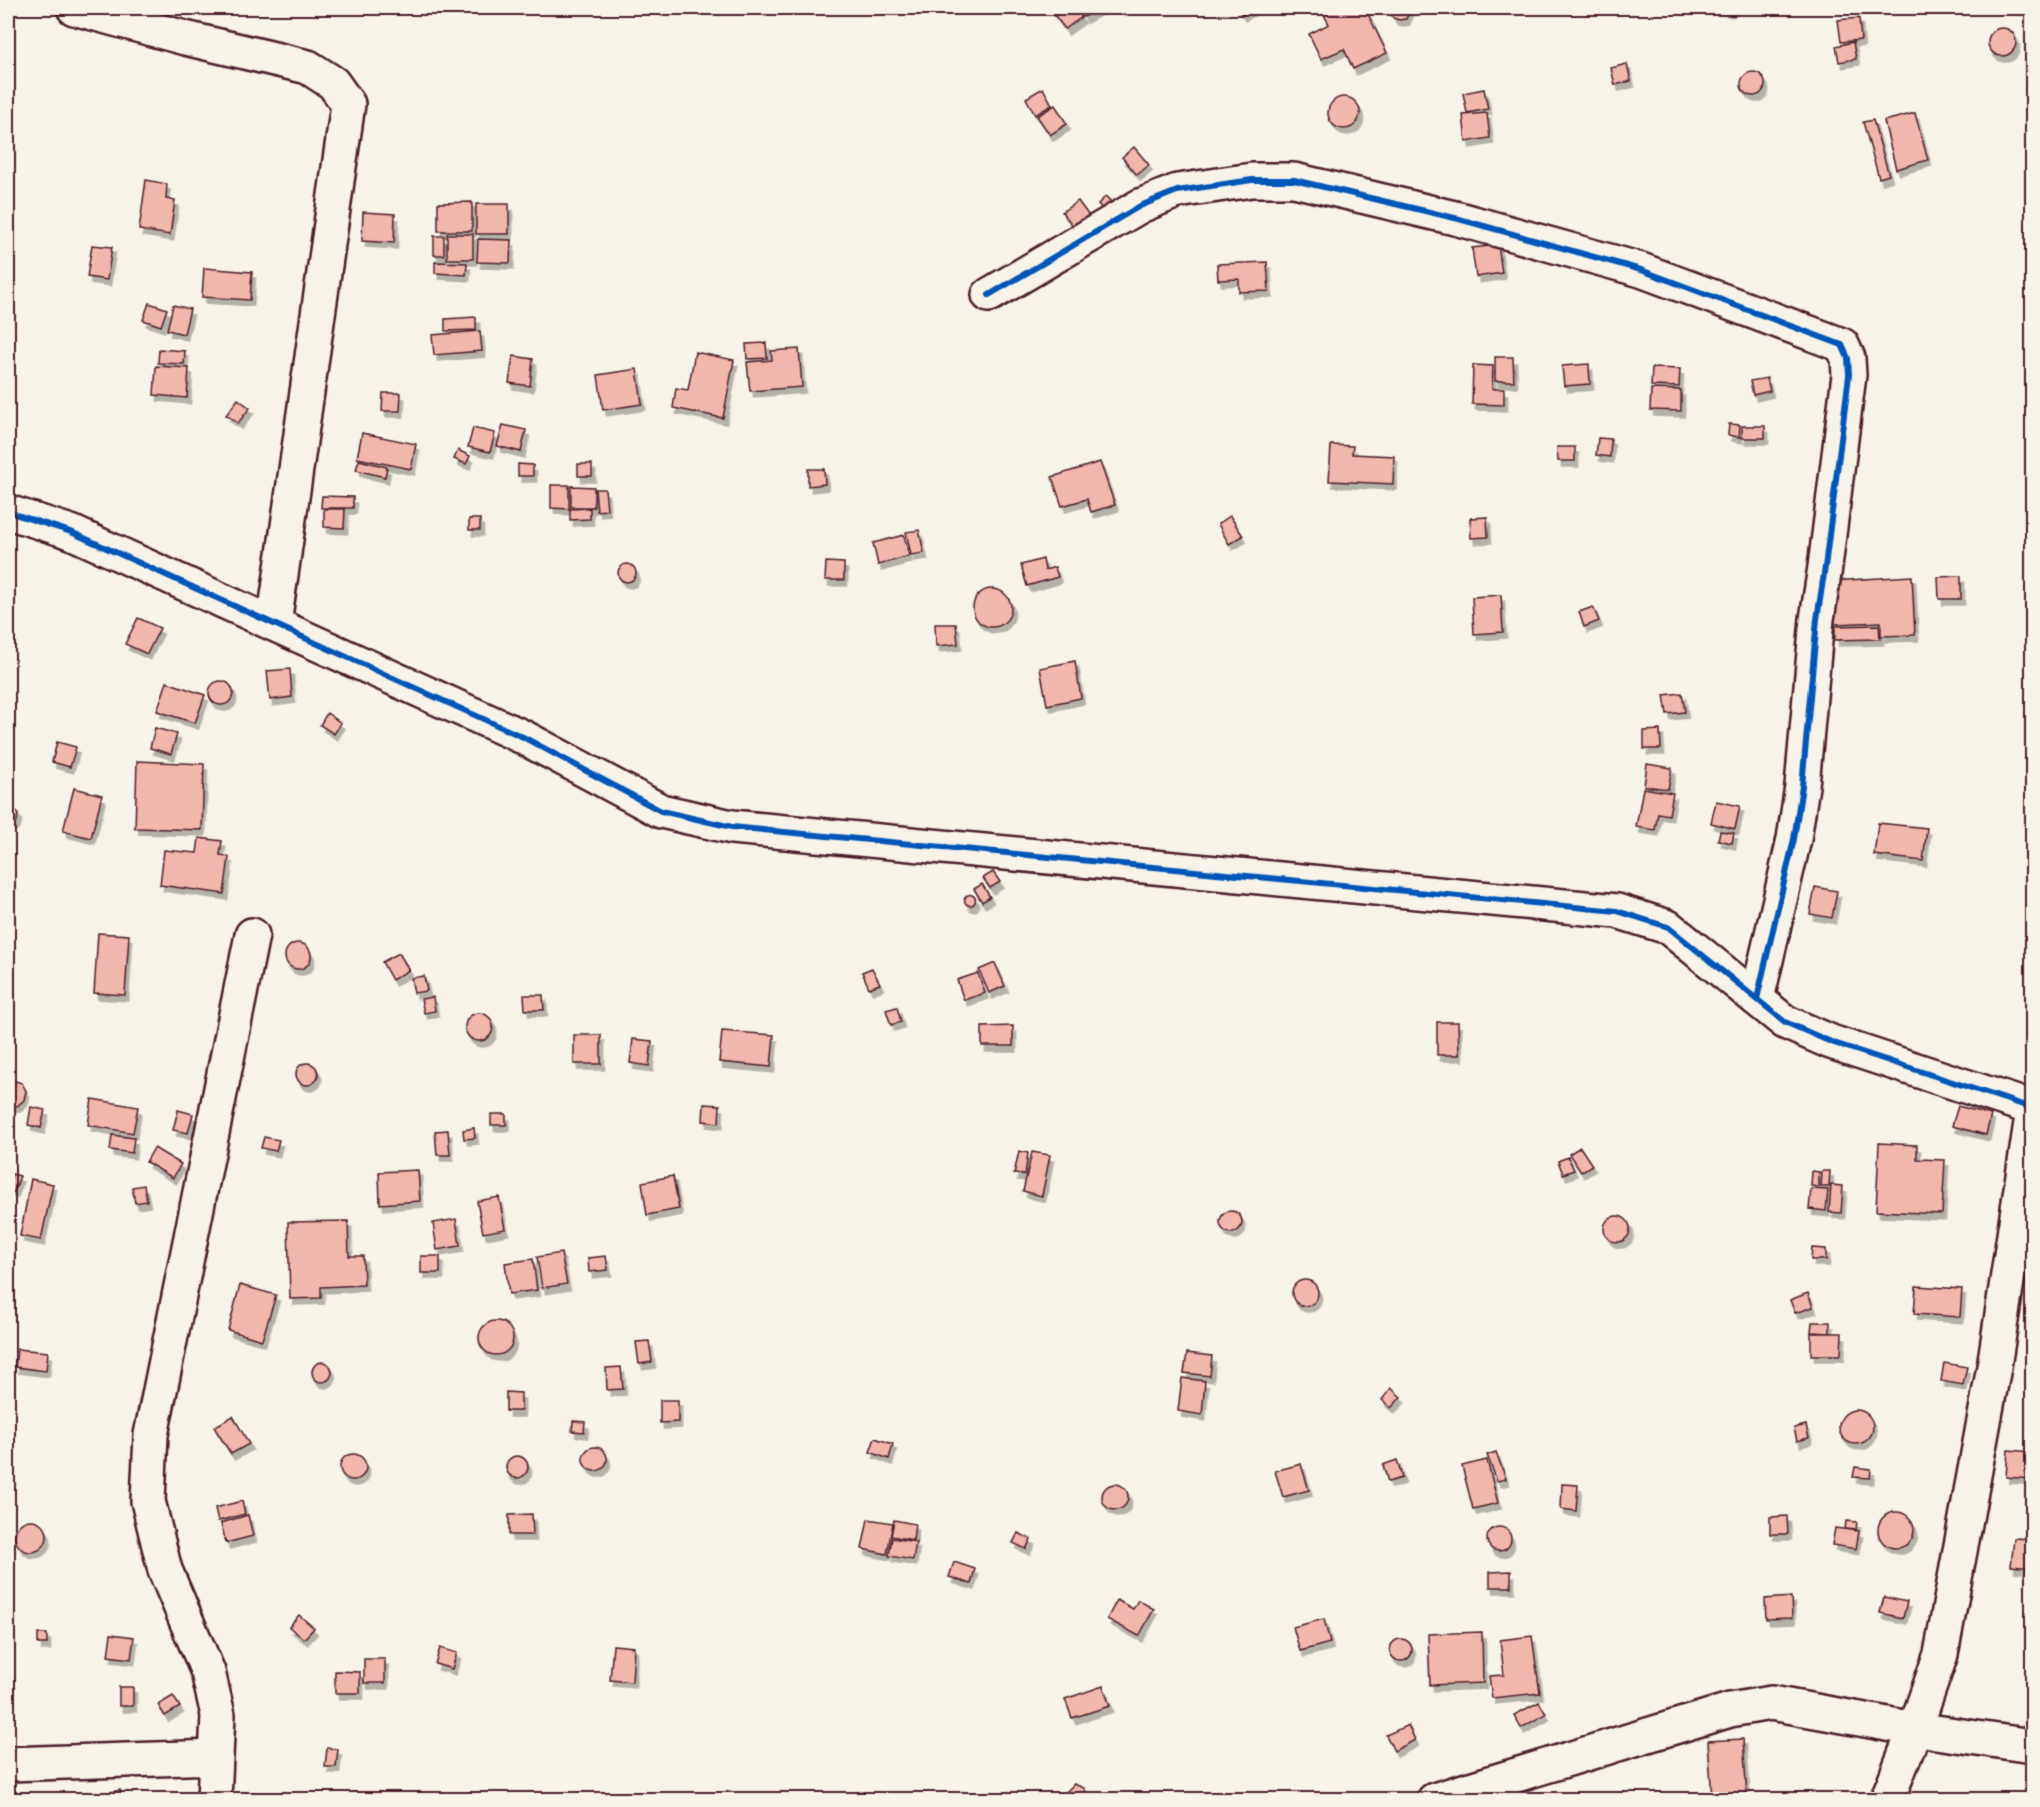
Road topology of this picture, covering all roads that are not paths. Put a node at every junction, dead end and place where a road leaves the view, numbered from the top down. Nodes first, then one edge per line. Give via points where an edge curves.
1 (74, 8) edge
2 (989, 295) dead end
3 (8, 512) edge
4 (274, 624) junction
5 (252, 935) dead end
6 (1757, 999) junction
7 (2032, 1108) edge
8 (2032, 1116) edge
9 (1915, 1729) junction
10 (2032, 1746) edge
11 (216, 1757) junction
12 (8, 1764) edge
13 (214, 1800) edge
14 (1434, 1800) edge
15 (1887, 1800) edge

1 - 4 street via 308,68 333,82 348,104
2 - 6 street via 1140,206 1177,191 1252,180 1294,180 1459,219 1641,270 1842,345 1849,375 1817,619 1802,786 1794,839
3 - 4 street via 71,532
4 - 6 street via 523,737 661,811 732,827 1617,911 1668,927
5 - 11 street via 151,1435 149,1468 148,1501 165,1570 208,1672 218,1715
6 - 7 street via 1785,1022 1831,1042
8 - 9 street via 1994,1367 1955,1585 1941,1654
9 - 10 street
9 - 14 street via 1771,1703 1730,1710
9 - 15 street
11 - 12 street
11 - 13 street

